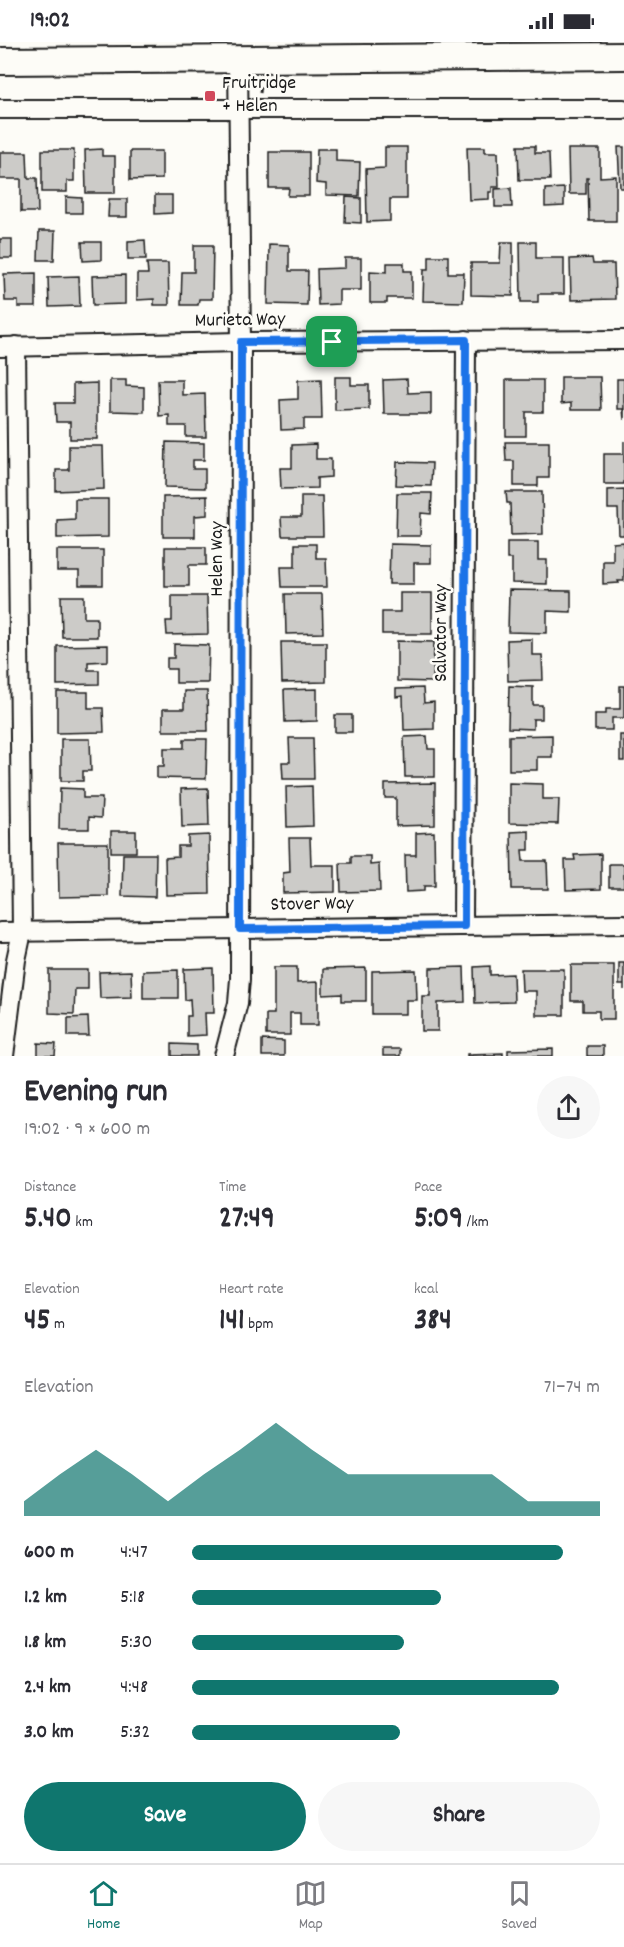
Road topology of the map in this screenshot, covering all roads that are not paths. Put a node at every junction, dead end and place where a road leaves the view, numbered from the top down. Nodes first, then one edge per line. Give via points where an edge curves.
1 (421, 50) edge
2 (200, 51) edge
3 (624, 56) edge
4 (238, 59) junction
5 (0, 61) edge
6 (239, 108) junction
7 (624, 109) edge
8 (0, 110) edge
9 (466, 340) junction
10 (624, 340) edge
11 (241, 342) junction
12 (8, 347) edge
13 (624, 924) edge
14 (464, 926) junction
15 (240, 929) junction
16 (0, 932) edge
17 (22, 932) junction
18 (4, 1056) edge
19 (224, 1056) edge

1 - 3 main road
1 - 4 main road
2 - 4 main road
2 - 5 main road
4 - 6 street, Helen Way
6 - 7 street
6 - 8 street
6 - 11 street, Helen Way
9 - 10 street, Murieta Way
9 - 11 street, Murieta Way
9 - 14 street, Salvator Way
11 - 12 street, Murieta Way
11 - 15 street, Helen Way
12 - 17 street
13 - 14 street, Stover Way
14 - 15 street, Stover Way
15 - 17 street, Stover Way
15 - 19 street, Helen Way via 238,1003
16 - 17 street, Stover Way
17 - 18 street

